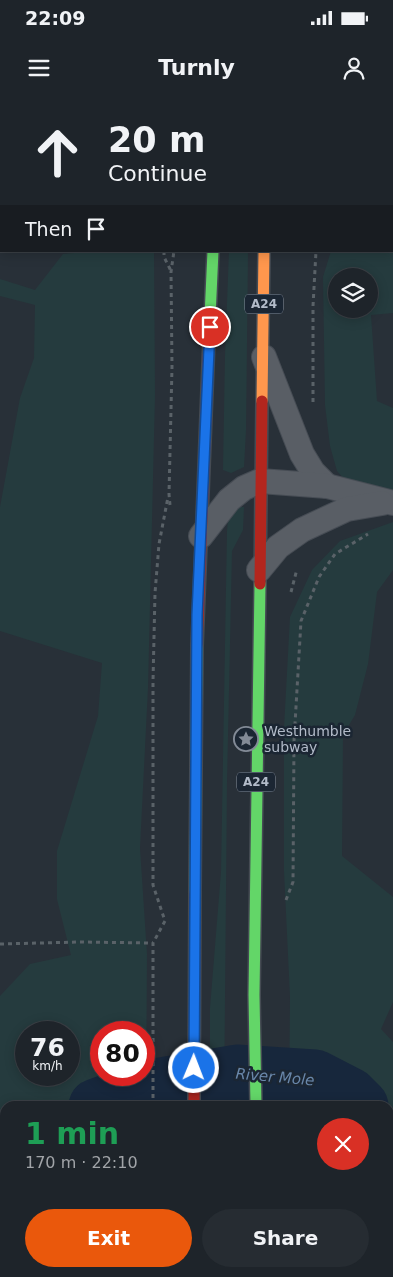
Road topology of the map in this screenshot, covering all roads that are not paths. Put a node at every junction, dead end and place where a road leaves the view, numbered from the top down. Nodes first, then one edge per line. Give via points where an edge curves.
1 (212, 252) edge
2 (264, 252) edge
3 (264, 356) junction
4 (260, 481) junction
5 (326, 486) junction
6 (391, 502) edge
7 (201, 536) junction
8 (259, 570) junction
9 (194, 1101) edge
10 (256, 1101) edge

1 - 7 highway
2 - 3 highway, A24
3 - 4 highway, A24
3 - 5 street via 302,454
4 - 5 street
4 - 7 street via 229,500
4 - 8 highway, A24
5 - 6 street
6 - 8 street via 347,510 302,530 278,547
7 - 9 highway via 197,615
8 - 10 highway, A24 via 254,995

